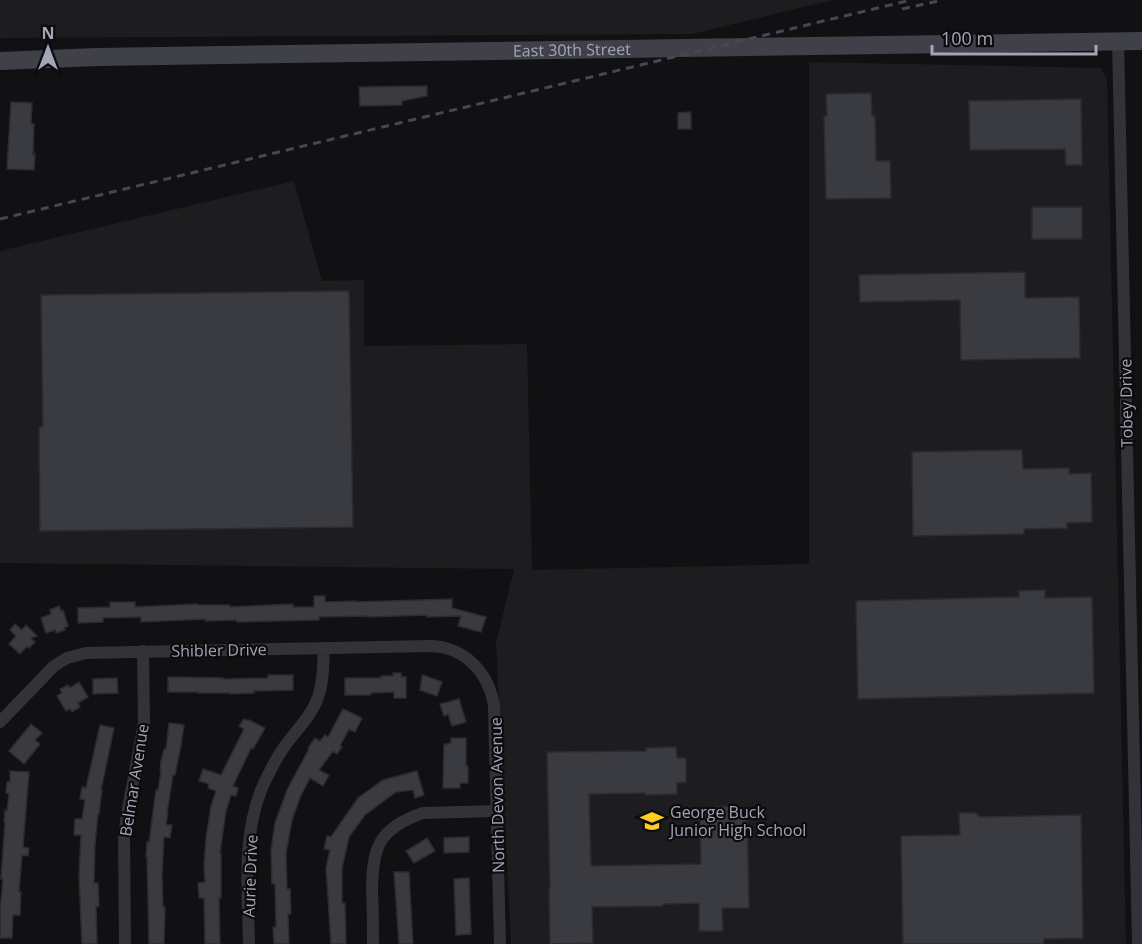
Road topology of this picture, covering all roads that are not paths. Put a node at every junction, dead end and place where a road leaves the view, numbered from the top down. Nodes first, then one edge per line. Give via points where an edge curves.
1 (1142, 41) edge
2 (1118, 42) junction
3 (0, 61) edge
4 (324, 648) junction
5 (143, 651) junction
6 (464, 656) joint
7 (0, 722) edge
8 (497, 811) junction
9 (125, 944) edge
10 (249, 944) edge
11 (373, 944) edge
12 (500, 944) edge
13 (1138, 944) edge

1 - 2 main road, East 30th Street
2 - 3 main road, East 30th Street
2 - 13 street, Tobey Drive
4 - 5 street, Shibler Drive
4 - 6 street, Shibler Drive via 436,646
4 - 10 street, Aurie Drive via 317,700 274,762 254,814 247,860
5 - 7 street, Shibler Drive via 92,652 62,660
5 - 9 street, Belmar Avenue via 144,723 124,835
6 - 8 street, North Devon Avenue via 479,669 493,696
8 - 11 street via 423,813 388,832 373,861
8 - 12 street, North Devon Avenue

